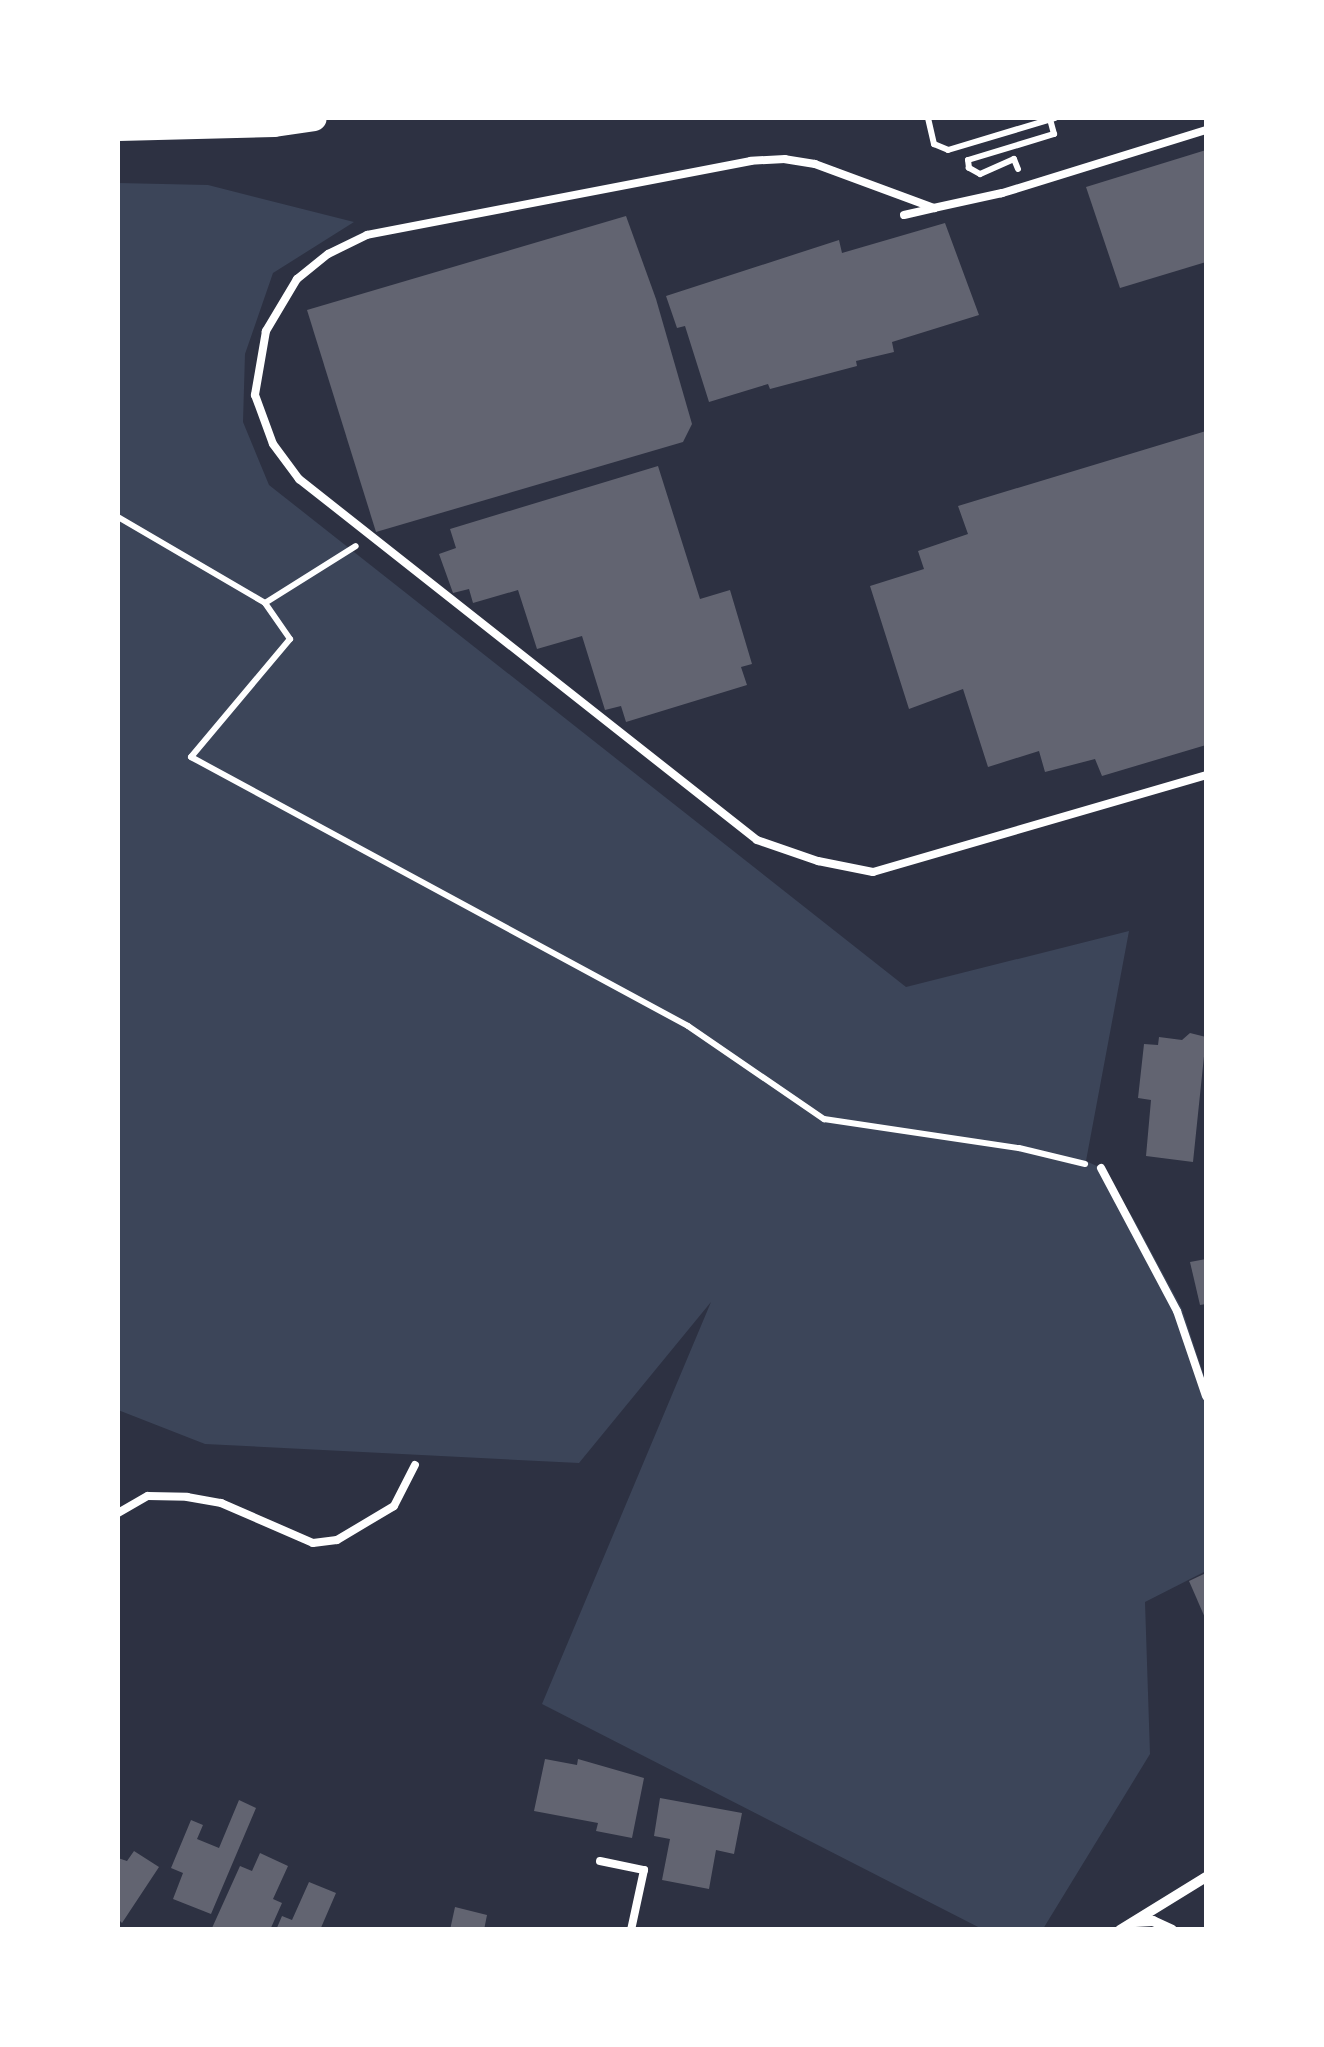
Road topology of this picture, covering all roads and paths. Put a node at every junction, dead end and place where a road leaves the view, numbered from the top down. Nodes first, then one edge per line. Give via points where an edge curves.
1 (314, 118) edge
2 (928, 118) edge
3 (1053, 118) edge
4 (118, 128) edge
5 (1206, 130) edge
6 (1017, 168) dead end
7 (934, 208) junction
8 (904, 215) dead end
9 (118, 516) edge
10 (370, 538) junction
11 (265, 603) junction
12 (1206, 775) edge
13 (1100, 1168) joint
14 (1206, 1396) edge
15 (414, 1465) dead end
16 (118, 1512) edge
17 (600, 1861) dead end
18 (1206, 1877) edge
19 (1125, 1926) edge
20 (632, 1930) edge
21 (1172, 1930) edge

1 - 4 highway
2 - 3 path via 937,150
3 - 6 path via 1054,134 968,160 980,174 1014,160
5 - 7 lane
7 - 8 lane
7 - 10 lane via 785,158 367,235 328,254 297,279 266,331 256,395 273,444 300,479
9 - 11 path
10 - 11 path
10 - 12 lane via 757,840 818,861 873,872
11 - 13 path via 290,639 191,757 688,1026 824,1119 1020,1148
13 - 14 lane via 1177,1311
15 - 16 lane via 394,1506 337,1540 313,1542 222,1503 187,1496 148,1496
17 - 20 lane via 644,1870
18 - 19 street
19 - 21 street via 1153,1921

